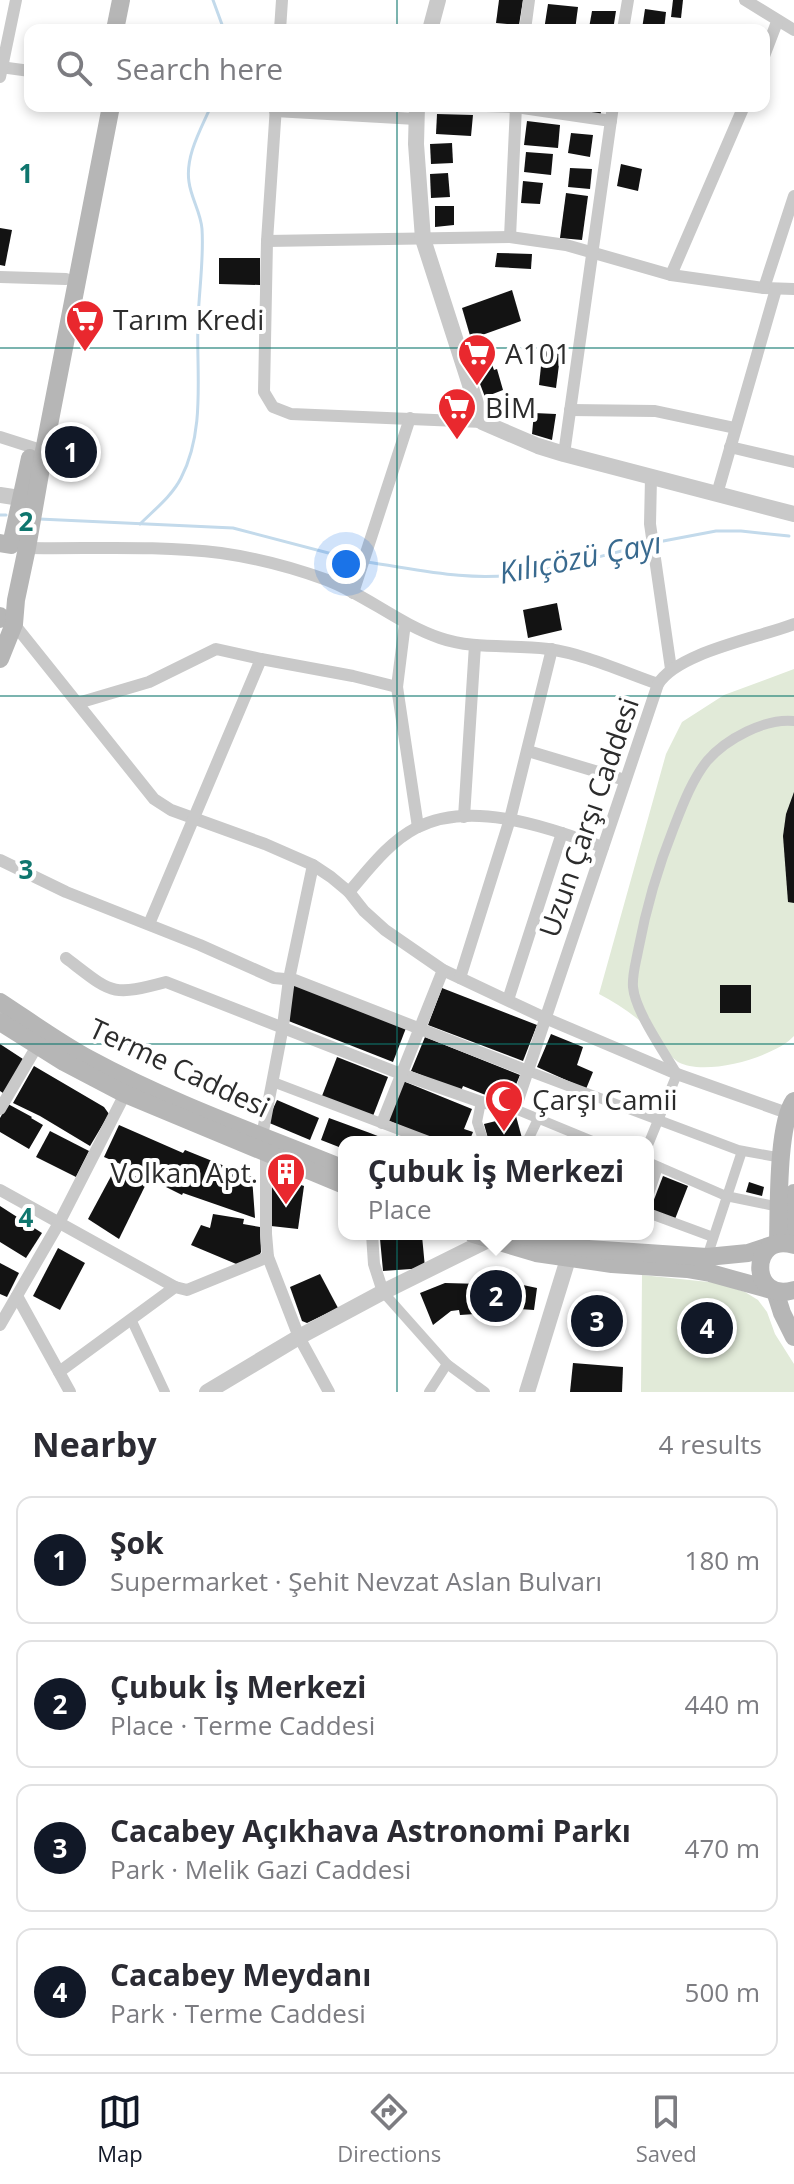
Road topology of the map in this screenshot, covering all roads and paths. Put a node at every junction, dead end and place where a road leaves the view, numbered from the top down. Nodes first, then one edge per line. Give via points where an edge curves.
1 (16, 0) edge
2 (121, 0) edge
3 (132, 0) edge
4 (282, 0) edge
5 (438, 0) edge
6 (529, 0) edge
7 (628, 0) edge
8 (745, 0) edge
9 (764, 5) edge
10 (777, 22) junction
11 (116, 24) edge
12 (127, 24) edge
13 (280, 24) edge
14 (432, 24) edge
15 (526, 24) edge
16 (624, 24) edge
17 (794, 30) edge
18 (770, 40) edge
19 (1, 70) edge
20 (24, 71) edge
21 (99, 112) edge
22 (110, 112) edge
23 (275, 112) edge
24 (381, 112) edge
25 (516, 112) edge
26 (550, 112) edge
27 (612, 112) edge
28 (741, 112) edge
29 (416, 113) edge
30 (611, 121) junction
31 (794, 196) edge
32 (510, 237) junction
33 (423, 239) junction
34 (267, 241) junction
35 (592, 254) junction
36 (671, 275) junction
37 (0, 277) edge
38 (66, 279) junction
39 (770, 288) junction
40 (794, 289) edge
41 (570, 410) junction
42 (410, 418) junction
43 (482, 422) junction
44 (735, 428) junction
45 (0, 437) edge
46 (730, 447) junction
47 (38, 450) junction
48 (564, 454) junction
49 (794, 462) edge
50 (651, 478) junction
51 (717, 494) junction
52 (0, 495) edge
53 (28, 500) junction
54 (794, 514) edge
55 (13, 543) edge
56 (353, 593) junction
57 (8, 596) edge
58 (5, 620) edge
59 (405, 623) junction
60 (794, 624) edge
61 (475, 645) junction
62 (552, 649) junction
63 (0, 659) edge
64 (261, 659) junction
65 (671, 669) junction
66 (658, 684) junction
67 (397, 687) junction
68 (78, 703) junction
69 (794, 721) edge
70 (528, 751) junction
71 (625, 780) junction
72 (194, 817) junction
73 (464, 817) junction
74 (510, 819) junction
75 (418, 827) junction
76 (562, 833) junction
77 (603, 847) junction
78 (0, 860) edge
79 (313, 865) junction
80 (349, 892) junction
81 (149, 924) junction
82 (66, 958) dead end
83 (443, 970) junction
84 (460, 978) junction
85 (289, 979) junction
86 (508, 1000) junction
87 (0, 1002) edge
88 (545, 1018) junction
89 (0, 1022) edge
90 (283, 1026) junction
91 (420, 1028) junction
92 (37, 1046) junction
93 (528, 1071) junction
94 (401, 1074) junction
95 (677, 1074) junction
96 (273, 1082) junction
97 (125, 1094) junction
98 (481, 1102) junction
99 (0, 1109) edge
100 (515, 1109) junction
101 (792, 1110) edge
102 (538, 1119) junction
103 (658, 1121) junction
104 (382, 1123) junction
105 (416, 1136) edge
106 (482, 1136) edge
107 (530, 1136) edge
108 (580, 1136) edge
109 (652, 1136) edge
110 (264, 1145) junction
111 (742, 1151) junction
112 (782, 1158) junction
113 (654, 1164) edge
114 (338, 1167) edge
115 (338, 1182) edge
116 (0, 1190) edge
117 (794, 1193) edge
118 (726, 1196) junction
119 (779, 1207) junction
120 (654, 1215) edge
121 (59, 1223) junction
122 (713, 1237) junction
123 (372, 1240) edge
124 (476, 1240) edge
125 (491, 1240) edge
126 (559, 1240) edge
127 (789, 1244) edge
128 (268, 1257) junction
129 (707, 1257) junction
130 (568, 1259) junction
131 (175, 1287) junction
132 (785, 1290) edge
133 (383, 1292) junction
134 (17, 1296) junction
135 (131, 1319) junction
136 (0, 1325) edge
137 (299, 1337) junction
138 (794, 1337) edge
139 (447, 1364) junction
140 (59, 1372) junction
141 (70, 1392) edge
142 (165, 1392) edge
143 (207, 1392) edge
144 (329, 1392) edge
145 (429, 1392) edge
146 (485, 1392) edge
147 (527, 1392) edge

1 - 19 street
2 - 11 main road
3 - 12 main road
4 - 13 street
5 - 14 street
6 - 15 street
7 - 16 street
8 - 9 street
9 - 10 street
10 - 17 street
10 - 18 street
19 - 20 street
21 - 38 main road
22 - 47 main road
23 - 34 street
24 - 29 street
25 - 32 street
26 - 30 street
27 - 30 street
28 - 36 street
29 - 33 street
30 - 35 street
31 - 39 street
32 - 33 street
32 - 35 street
33 - 34 street
33 - 43 street
34 - 42 street via 264,392 273,407 291,414
35 - 36 street
35 - 41 street
36 - 39 street
37 - 38 street
38 - 47 main road
39 - 40 street
39 - 44 street
41 - 44 street via 655,411
41 - 48 street
42 - 43 street
42 - 56 street
43 - 48 street
44 - 46 street
45 - 47 street
46 - 49 street
46 - 51 street
47 - 53 main road
48 - 50 street
50 - 51 street
50 - 65 street via 650,524
51 - 54 street
52 - 53 street
53 - 55 main road
55 - 56 street via 224,553 308,574
55 - 57 main road
56 - 59 street
57 - 58 main road
58 - 63 main road
58 - 68 street
59 - 61 street
59 - 67 street
60 - 65 street, Uzun Çarşı Caddesi
61 - 62 street
61 - 73 street
62 - 66 street
62 - 70 street
64 - 67 street
64 - 68 street via 216,649 149,682
64 - 72 street
65 - 66 street, Uzun Çarşı Caddesi
66 - 71 street, Uzun Çarşı Caddesi
67 - 75 street
68 - 72 street via 154,799
69 - 95 street via 753,729 709,759 685,798 660,861 632,983 635,1001
70 - 71 street
70 - 74 street
71 - 77 street, Uzun Çarşı Caddesi
72 - 79 street
72 - 81 street
73 - 74 street
73 - 75 street
74 - 76 street
74 - 84 street
75 - 80 street via 386,851
76 - 77 street
76 - 86 street
77 - 88 street, Uzun Çarşı Caddesi
78 - 81 street
79 - 80 street
79 - 85 street
80 - 83 street via 374,921
81 - 85 street via 274,978
82 - 90 street via 115,991 166,982
83 - 84 street
83 - 91 street
84 - 86 street
85 - 90 street
85 - 91 street
86 - 88 street
87 - 110 main road, Terme Caddesi via 70,1048
88 - 93 street, Uzun Çarşı Caddesi
88 - 95 street
89 - 92 main road, Terme Caddesi
90 - 94 street
90 - 96 street
91 - 93 street
91 - 94 street
92 - 97 main road, Terme Caddesi
92 - 99 street
93 - 100 street, Uzun Çarşı Caddesi
93 - 103 street
94 - 98 street
94 - 104 street
95 - 101 street
95 - 103 street
96 - 104 street
96 - 110 street
97 - 110 main road, Terme Caddesi
97 - 121 street
98 - 100 street
98 - 106 street via 477,1122
100 - 102 street
101 - 112 main road
102 - 107 street
102 - 108 street
103 - 109 street
103 - 111 street
104 - 105 street
110 - 114 main road, Terme Caddesi
110 - 115 main road, Terme Caddesi
110 - 128 street
111 - 112 street
111 - 118 street
112 - 119 main road
113 - 118 street
116 - 121 street
117 - 127 main road
118 - 119 street
118 - 122 street
119 - 127 main road
120 - 122 street
121 - 131 street
121 - 134 street
122 - 129 street
123 - 133 street
124 - 133 street
125 - 130 main road
126 - 129 main road
127 - 129 main road
127 - 132 main road via 765,1251 759,1266 763,1281
128 - 131 street via 187,1290
128 - 137 street
130 - 132 main road via 699,1271
130 - 147 street
131 - 135 street
132 - 138 main road via 782,1313
133 - 137 street
133 - 139 street
134 - 136 street
134 - 140 street
135 - 140 street
135 - 142 street
137 - 143 street
137 - 144 street
139 - 145 street
139 - 146 street
140 - 141 street

